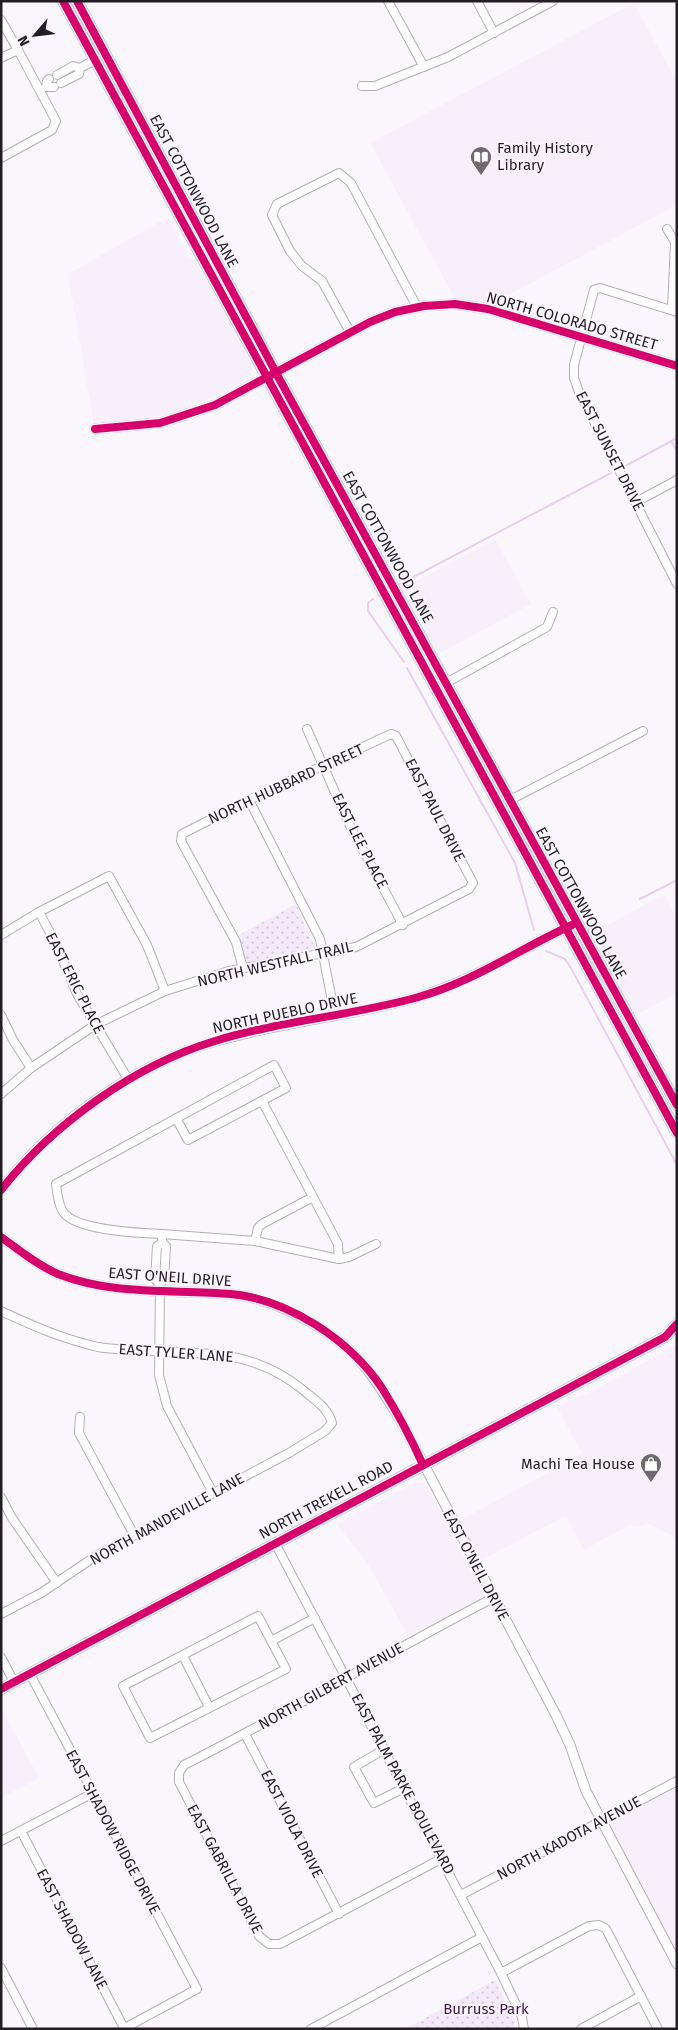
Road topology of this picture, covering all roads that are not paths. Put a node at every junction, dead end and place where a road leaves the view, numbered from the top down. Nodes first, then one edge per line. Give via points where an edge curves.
1 (63, 1) edge
2 (77, 1) edge
3 (388, 1) edge
4 (477, 1) edge
5 (553, 1) edge
6 (1, 20) edge
7 (494, 33) junction
8 (18, 50) junction
9 (1, 58) edge
10 (95, 60) junction
11 (424, 67) junction
12 (80, 68) junction
13 (362, 86) dead end
14 (1, 158) edge
15 (667, 229) dead end
16 (417, 308) junction
17 (674, 311) edge
18 (350, 332) junction
19 (582, 337) junction
20 (677, 366) edge
21 (276, 372) junction
22 (266, 378) junction
23 (95, 429) dead end
24 (677, 480) edge
25 (636, 502) junction
26 (677, 584) edge
27 (553, 612) dead end
28 (446, 683) junction
29 (307, 729) dead end
30 (643, 731) dead end
31 (396, 736) joint
32 (324, 766) junction
33 (249, 800) junction
34 (510, 800) junction
35 (473, 883) joint
36 (39, 912) junction
37 (576, 923) junction
38 (403, 925) junction
39 (566, 928) junction
40 (1, 934) edge
41 (323, 952) junction
42 (242, 969) junction
43 (165, 990) junction
44 (1, 1015) edge
45 (335, 1016) junction
46 (95, 1025) junction
47 (31, 1068) junction
48 (128, 1079) junction
49 (1, 1094) edge
50 (262, 1101) junction
51 (677, 1105) edge
52 (176, 1118) junction
53 (677, 1133) edge
54 (1, 1190) edge
55 (313, 1197) junction
56 (1, 1236) edge
57 (162, 1238) junction
58 (255, 1241) junction
59 (376, 1244) dead end
60 (339, 1259) junction
61 (160, 1288) junction
62 (1, 1311) edge
63 (677, 1324) edge
64 (665, 1337) junction
65 (677, 1337) edge
66 (158, 1352) junction
67 (80, 1417) dead end
68 (332, 1423) joint
69 (423, 1465) junction
70 (213, 1493) junction
71 (1, 1497) edge
72 (134, 1535) junction
73 (275, 1543) junction
74 (57, 1583) junction
75 (494, 1598) junction
76 (1, 1614) edge
77 (315, 1618) junction
78 (271, 1641) junction
79 (183, 1656) junction
80 (1, 1657) edge
81 (30, 1674) junction
82 (347, 1676) junction
83 (14, 1682) junction
84 (1, 1689) edge
85 (209, 1708) junction
86 (246, 1734) junction
87 (385, 1749) junction
88 (677, 1781) edge
89 (179, 1782) joint
90 (404, 1788) junction
91 (93, 1793) junction
92 (601, 1821) junction
93 (20, 1830) junction
94 (1, 1840) edge
95 (442, 1859) junction
96 (461, 1895) junction
97 (339, 1914) junction
98 (482, 1937) junction
99 (677, 1964) edge
100 (1, 1968) edge
101 (502, 1973) junction
102 (641, 1996) junction
103 (33, 2029) edge
104 (124, 2029) edge
105 (311, 2029) edge
106 (524, 2029) edge
107 (581, 2029) edge
108 (658, 2029) edge

1 - 10 main road, EAST COTTONWOOD LANE
2 - 21 main road, EAST COTTONWOOD LANE
3 - 11 street
4 - 7 street
5 - 7 street
6 - 8 street
7 - 11 street
8 - 9 street
8 - 14 street via 47,86 56,122 55,126
10 - 12 street
10 - 22 main road, EAST COTTONWOOD LANE
11 - 13 street via 375,86
12 - 12 street via 79,74 63,82 59,74 74,66
15 - 17 street via 676,242
16 - 18 street, NORTH COLORADO STREET via 395,312
16 - 18 street via 351,183 339,173 277,204 272,216 290,251 302,266 322,281
16 - 19 street, NORTH COLORADO STREET via 455,304 488,309
17 - 19 street, EAST SUNSET DRIVE via 600,288 594,290
18 - 21 street, NORTH COLORADO STREET
19 - 20 street, NORTH COLORADO STREET
19 - 25 street, EAST SUNSET DRIVE via 574,365 576,385
21 - 22 street, NORTH COLORADO STREET
21 - 28 main road, EAST COTTONWOOD LANE
22 - 23 street, NORTH COLORADO STREET via 215,405 160,422
22 - 39 main road, EAST COTTONWOOD LANE
24 - 25 street
25 - 26 street, EAST SUNSET DRIVE
27 - 28 street via 547,627
28 - 34 main road, EAST COTTONWOOD LANE
29 - 32 street, EAST LEE PLACE
30 - 34 street
31 - 32 street, NORTH HUBBARD STREET via 392,734
31 - 35 street, EAST PAUL DRIVE
32 - 33 street, NORTH HUBBARD STREET
32 - 38 street, EAST LEE PLACE via 350,826
33 - 41 street via 316,928
33 - 42 street, NORTH HUBBARD STREET via 182,834 181,841 236,942
34 - 37 main road, EAST COTTONWOOD LANE
35 - 38 street, NORTH WESTFALL TRAIL via 470,889
36 - 40 street
36 - 43 street via 109,876 147,945
36 - 46 street, EAST ERIC PLACE
37 - 39 street, NORTH PUEBLO DRIVE
37 - 51 main road, EAST COTTONWOOD LANE
38 - 41 street, NORTH WESTFALL TRAIL via 356,947
39 - 45 street, NORTH PUEBLO DRIVE via 456,984 416,998
39 - 53 main road, EAST COTTONWOOD LANE
41 - 42 street, NORTH WESTFALL TRAIL
41 - 45 street
42 - 43 street, NORTH WESTFALL TRAIL
43 - 46 street, NORTH WESTFALL TRAIL
44 - 47 street
45 - 48 street, NORTH PUEBLO DRIVE via 214,1041
46 - 47 street, NORTH WESTFALL TRAIL
46 - 48 street, EAST ERIC PLACE
47 - 49 street, NORTH WESTFALL TRAIL
48 - 54 street, NORTH PUEBLO DRIVE via 39,1146
50 - 52 street via 188,1140
50 - 52 street via 286,1088 274,1065
50 - 55 street
52 - 57 street via 56,1184 61,1210 66,1216 104,1229
55 - 58 street via 262,1224
55 - 60 street via 338,1244
56 - 61 street, EAST O'NEIL DRIVE via 32,1260 58,1273 114,1288
57 - 58 street
57 - 61 street via 166,1246 164,1279
58 - 60 street
59 - 60 street
61 - 66 street
61 - 69 street, EAST O'NEIL DRIVE via 233,1294 281,1307 308,1321 359,1360 381,1387
62 - 66 street, EAST TYLER LANE via 49,1334 99,1347
63 - 64 main road, NORTH TREKELL ROAD
64 - 65 main road, NORTH TREKELL ROAD
64 - 69 main road, NORTH TREKELL ROAD
66 - 68 street, EAST TYLER LANE via 218,1353 251,1360 283,1374 320,1403
66 - 70 street via 159,1375 167,1406
67 - 72 street via 79,1433
68 - 70 street, NORTH MANDEVILLE LANE via 290,1453
69 - 73 main road, NORTH TREKELL ROAD
69 - 75 street, EAST O'NEIL DRIVE
70 - 72 street, NORTH MANDEVILLE LANE
71 - 74 street
72 - 74 street, NORTH MANDEVILLE LANE
73 - 77 street, EAST PALM PARKE BOULEVARD
73 - 81 main road, NORTH TREKELL ROAD
74 - 76 street, NORTH MANDEVILLE LANE
75 - 82 street, NORTH GILBERT AVENUE
75 - 92 street, EAST O'NEIL DRIVE via 557,1717
77 - 78 street
77 - 82 street, EAST PALM PARKE BOULEVARD
78 - 79 street via 258,1616
78 - 85 street via 286,1669
79 - 85 street
79 - 85 street via 123,1686 150,1738
80 - 83 street
81 - 83 main road, NORTH TREKELL ROAD
81 - 91 street, EAST SHADOW RIDGE DRIVE
82 - 86 street, NORTH GILBERT AVENUE
82 - 87 street, EAST PALM PARKE BOULEVARD
83 - 84 main road, NORTH TREKELL ROAD
86 - 89 street, NORTH GILBERT AVENUE via 184,1765 179,1773
86 - 97 street, EAST VIOLA DRIVE
87 - 90 street, EAST PALM PARKE BOULEVARD
87 - 90 street via 354,1767 374,1803
88 - 92 street, NORTH KADOTA AVENUE
89 - 97 street, EAST GABRILLA DRIVE via 259,1936 269,1944 280,1944
90 - 95 street, EAST PALM PARKE BOULEVARD
91 - 93 street
91 - 104 street, EAST SHADOW RIDGE DRIVE via 197,1989
92 - 96 street, NORTH KADOTA AVENUE
92 - 99 street, EAST O'NEIL DRIVE
93 - 94 street
93 - 104 street, EAST SHADOW LANE
95 - 96 street, EAST PALM PARKE BOULEVARD
95 - 97 street
96 - 98 street, EAST PALM PARKE BOULEVARD
98 - 101 street, EAST PALM PARKE BOULEVARD
98 - 105 street
100 - 103 street
101 - 102 street via 589,1926 599,1925 606,1929
101 - 106 street, EAST PALM PARKE BOULEVARD via 522,2017
102 - 107 street
102 - 108 street

